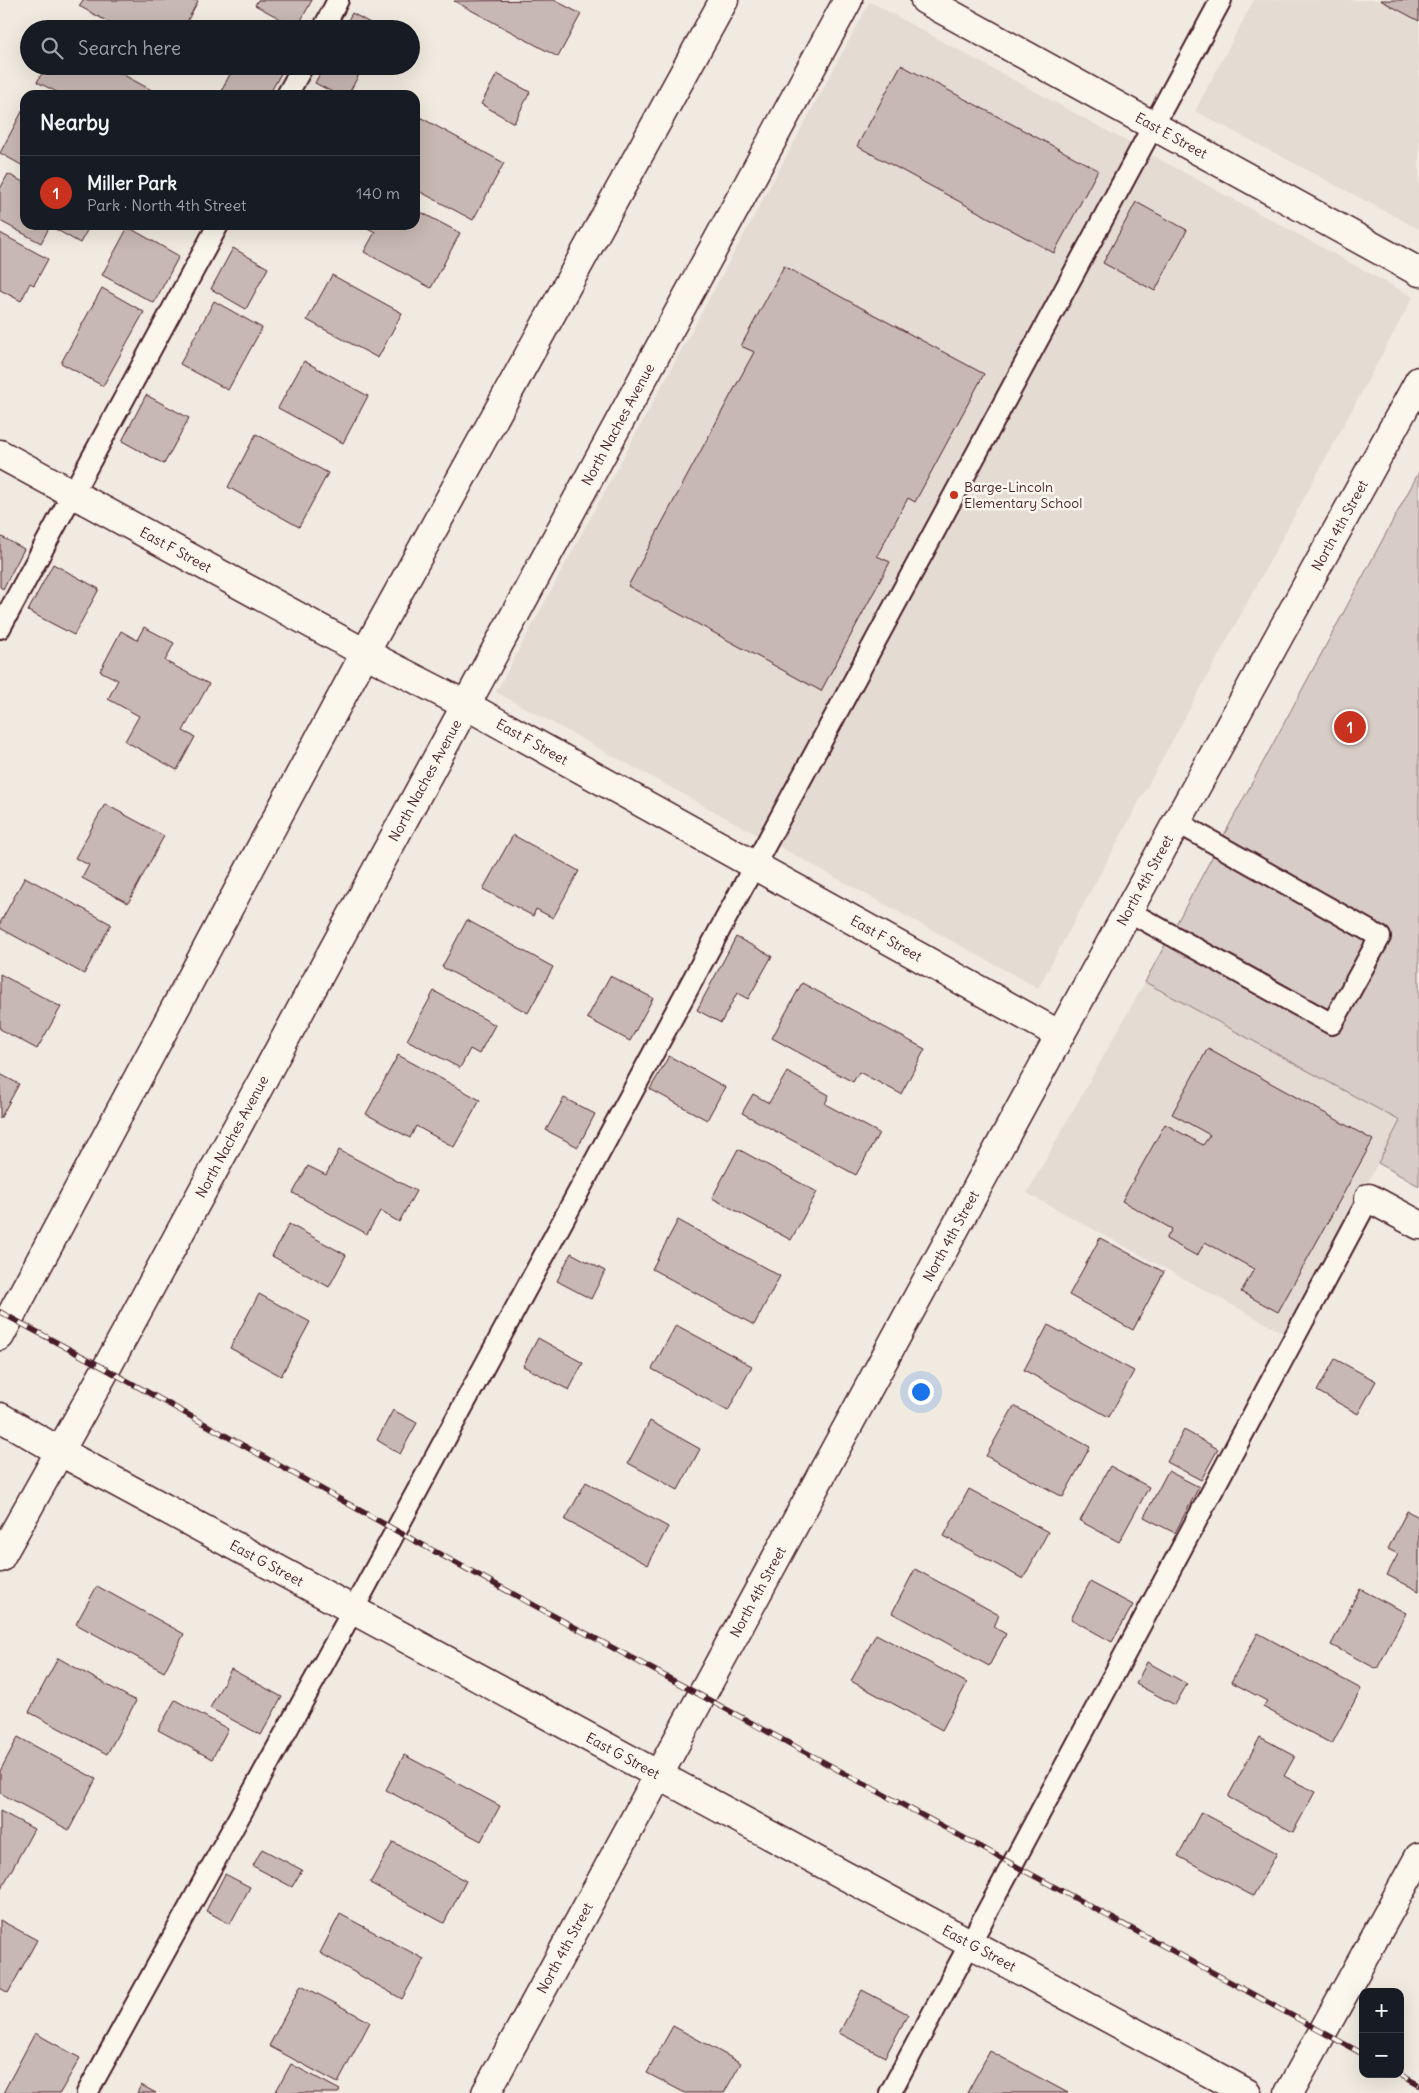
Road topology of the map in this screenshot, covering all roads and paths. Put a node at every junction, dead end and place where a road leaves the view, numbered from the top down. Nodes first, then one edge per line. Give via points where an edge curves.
1 (338, 0) edge
2 (724, 0) edge
3 (848, 0) edge
4 (925, 0) edge
5 (1221, 0) edge
6 (328, 20) edge
7 (298, 75) edge
8 (291, 90) edge
9 (1152, 127) junction
10 (215, 230) edge
11 (1419, 272) edge
12 (1419, 381) edge
13 (0, 454) edge
14 (74, 494) junction
15 (0, 628) edge
16 (364, 653) junction
17 (464, 704) junction
18 (1177, 822) junction
19 (755, 865) junction
20 (1128, 911) junction
21 (1060, 1035) junction
22 (1369, 1198) joint
23 (1419, 1225) edge
24 (0, 1336) edge
25 (0, 1417) edge
26 (59, 1451) junction
27 (0, 1558) edge
28 (353, 1610) junction
29 (659, 1773) junction
30 (1419, 1857) edge
31 (970, 1945) junction
32 (86, 2093) edge
33 (486, 2093) edge
34 (890, 2093) edge
35 (1247, 2093) edge
36 (1290, 2093) edge

1 - 6 lane
2 - 16 street
3 - 17 street, North Naches Avenue
4 - 9 street, East E Street
5 - 9 lane
7 - 8 lane
9 - 11 street, East E Street
9 - 19 lane
10 - 14 lane
12 - 18 street, North 4th Street
13 - 14 street, East F Street
14 - 15 lane
14 - 16 street, East F Street
16 - 17 street, East F Street
16 - 24 street
17 - 19 street, East F Street
17 - 26 street, North Naches Avenue
18 - 20 street, North 4th Street
18 - 20 lane via 1380,937 1332,1024
19 - 21 street, East F Street
19 - 28 lane
20 - 21 street, North 4th Street
21 - 29 street, North 4th Street
22 - 23 street
22 - 31 lane
25 - 26 street, East G Street
26 - 27 street, North Naches Avenue
26 - 28 street, East G Street
28 - 29 street, East G Street
28 - 32 lane
29 - 31 street, East G Street
29 - 33 street, North 4th Street
30 - 36 street
31 - 34 lane
31 - 35 street, East G Street

